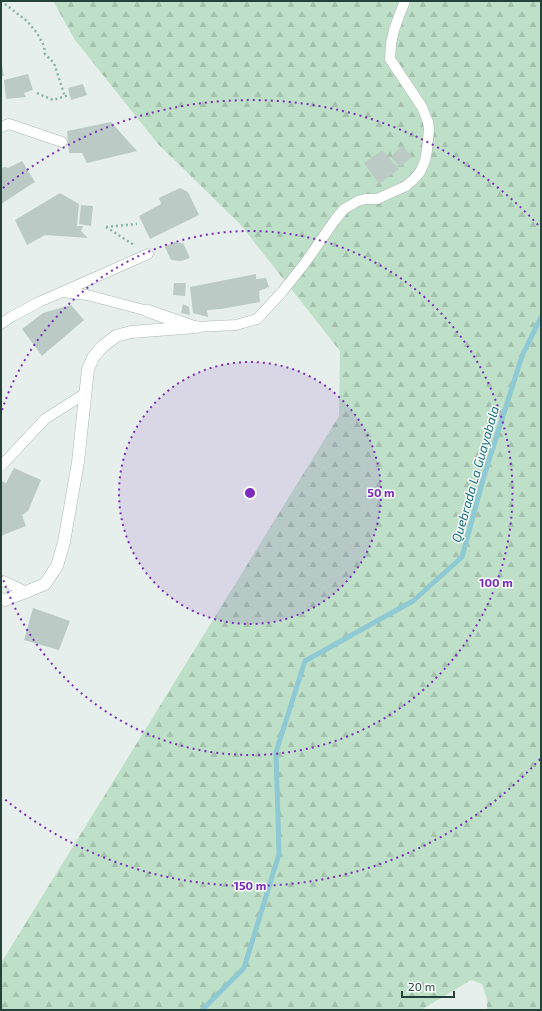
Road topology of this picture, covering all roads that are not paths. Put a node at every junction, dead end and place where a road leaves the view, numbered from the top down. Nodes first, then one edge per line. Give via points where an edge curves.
1 (405, 1) edge
2 (1, 127) edge
3 (62, 142) dead end
4 (148, 254) road end
5 (62, 292) junction
6 (148, 310) joint
7 (1, 324) edge
8 (196, 327) junction
9 (86, 393) junction
10 (1, 466) edge
11 (1, 580) edge
12 (26, 592) junction
13 (1, 599) edge

1 - 8 lane via 394,30 390,59 422,107 428,122 427,150 420,172 406,186 377,199 358,201 344,210 282,292 256,319 236,325
2 - 3 lane via 9,124
4 - 5 lane
5 - 6 lane via 87,295
5 - 7 lane
6 - 8 street
8 - 9 street via 131,332 116,336 94,356 88,369
9 - 10 lane via 45,420
9 - 12 street via 77,469 59,560 45,584
11 - 12 lane
12 - 13 street via 5,600

